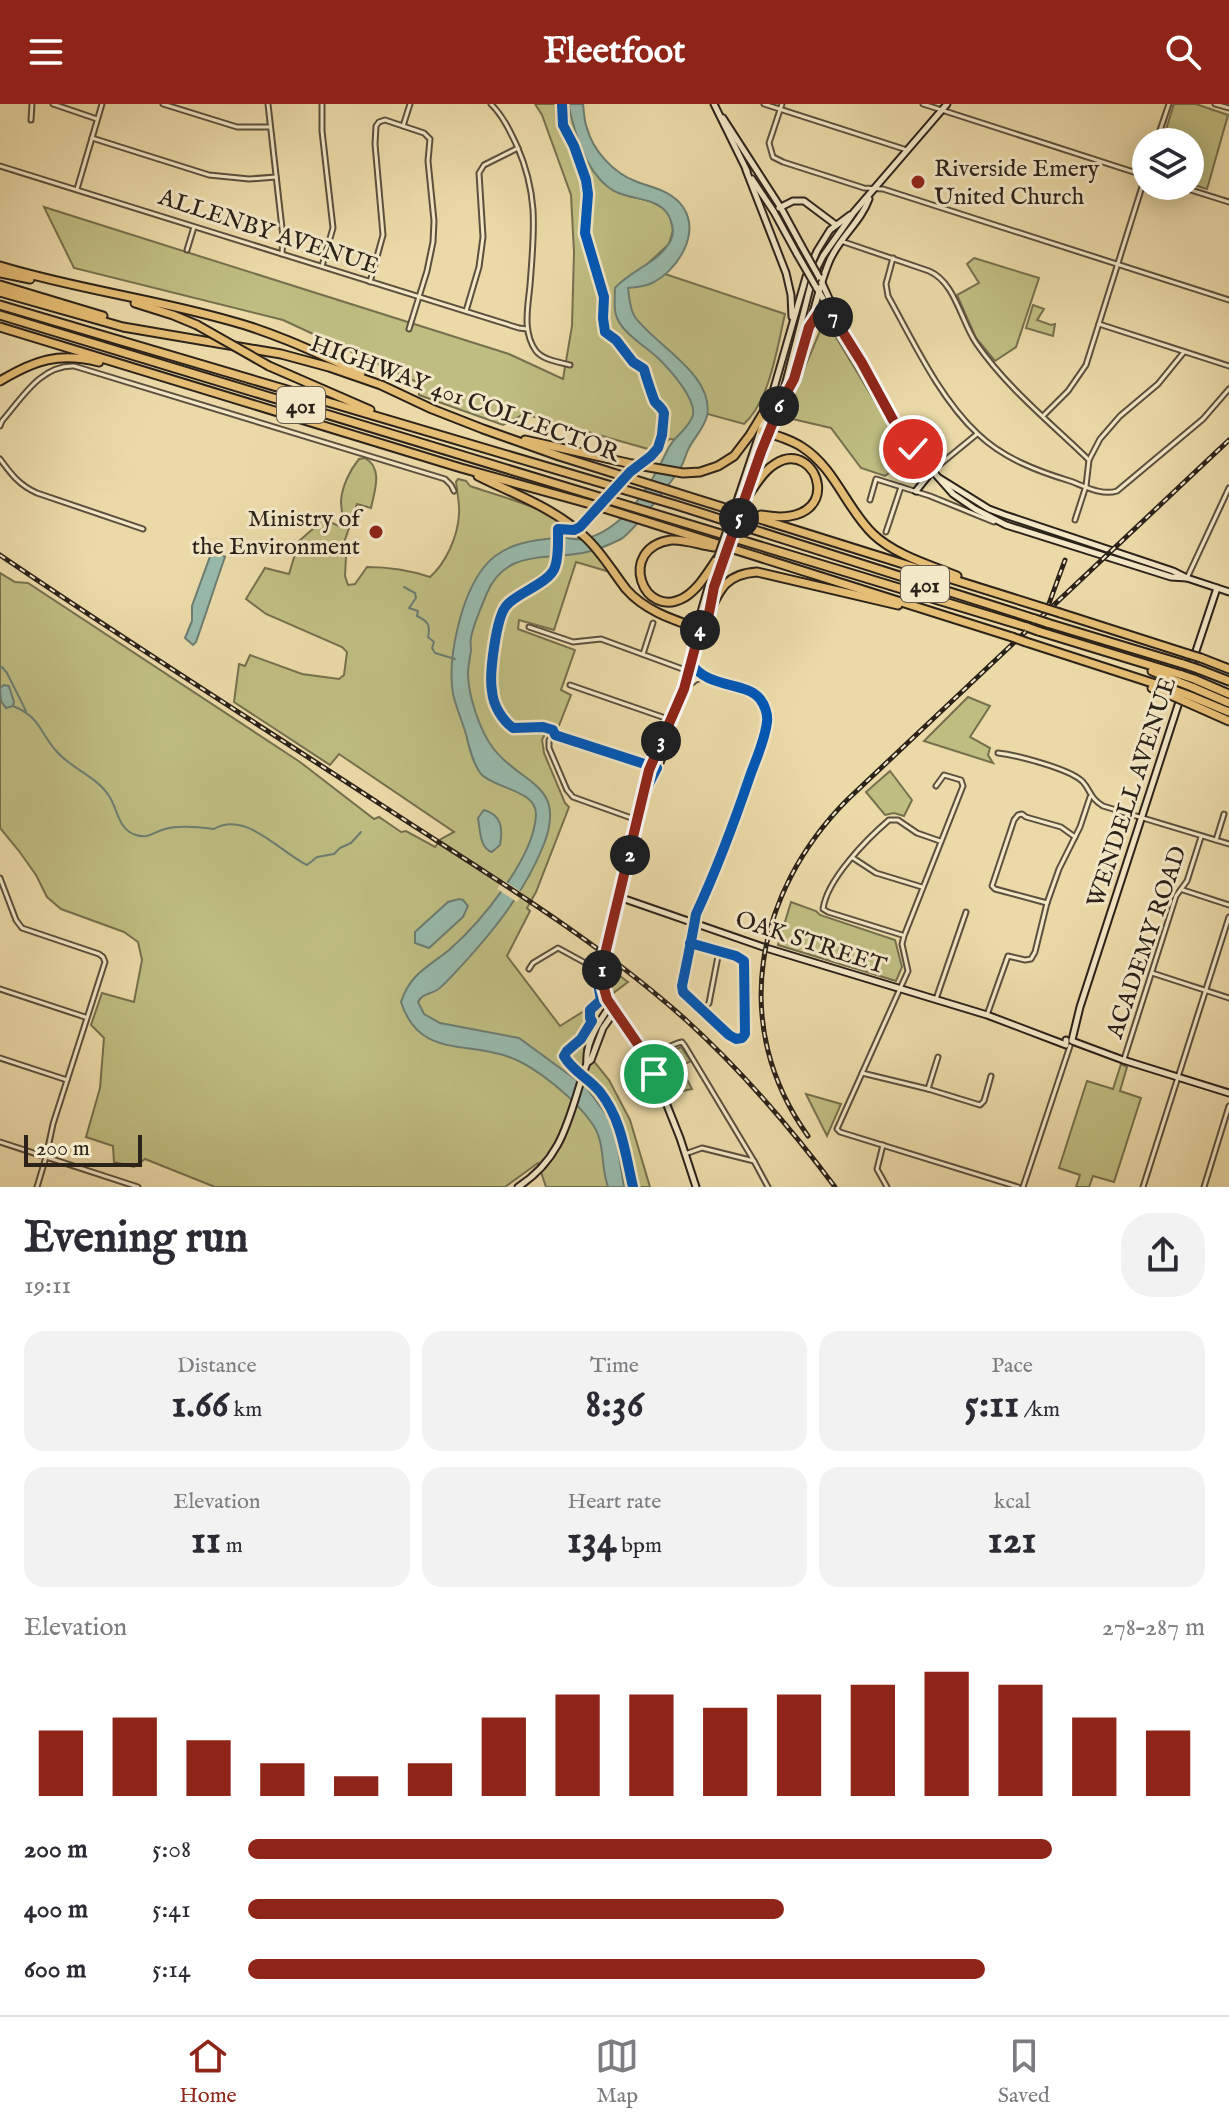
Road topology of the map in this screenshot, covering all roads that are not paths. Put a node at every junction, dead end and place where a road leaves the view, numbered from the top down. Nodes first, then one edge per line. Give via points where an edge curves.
1 (32, 104) edge
2 (53, 104) edge
3 (102, 104) edge
4 (163, 104) edge
5 (268, 104) edge
6 (322, 104) edge
7 (410, 104) edge
8 (491, 104) edge
9 (714, 104) edge
10 (764, 104) edge
11 (923, 104) edge
12 (947, 104) edge
13 (1169, 104) edge
14 (1215, 104) edge
15 (782, 107) edge
16 (1229, 108) edge
17 (941, 110) junction
18 (718, 111) junction
19 (97, 119) junction
20 (31, 120) dead end
21 (403, 126) junction
22 (270, 127) junction
23 (1161, 128) edge
24 (92, 138) junction
25 (518, 148) junction
26 (907, 150) junction
27 (0, 166) edge
28 (746, 170) junction
29 (1132, 171) edge
30 (276, 177) junction
31 (77, 189) junction
32 (873, 192) junction
33 (1204, 194) edge
34 (1138, 200) edge
35 (1229, 202) edge
36 (781, 208) junction
37 (774, 212) junction
38 (854, 212) junction
39 (836, 225) junction
40 (195, 226) junction
41 (841, 241) junction
42 (187, 250) dead end
43 (282, 254) junction
44 (893, 258) junction
45 (1119, 265) junction
46 (0, 266) edge
47 (322, 266) junction
48 (0, 273) edge
49 (41, 278) junction
50 (820, 280) junction
51 (370, 282) junction
52 (0, 285) edge
53 (817, 289) junction
54 (77, 290) junction
55 (0, 292) edge
56 (418, 297) junction
57 (1229, 300) edge
58 (0, 305) edge
59 (466, 311) junction
60 (0, 315) edge
61 (832, 315) junction
62 (1099, 324) junction
63 (0, 327) edge
64 (809, 327) junction
65 (409, 329) dead end
66 (527, 329) junction
67 (167, 334) junction
68 (846, 337) junction
69 (788, 342) junction
70 (1184, 352) junction
71 (570, 365) dead end
72 (1229, 366) edge
73 (148, 373) junction
74 (0, 381) edge
75 (372, 382) junction
76 (1229, 389) edge
77 (770, 402) junction
78 (780, 405) junction
79 (1044, 415) junction
80 (383, 417) junction
81 (1, 423) edge
82 (483, 429) junction
83 (765, 432) junction
84 (977, 434) junction
85 (1, 459) edge
86 (1089, 460) junction
87 (461, 468) junction
88 (935, 474) junction
89 (1086, 486) junction
90 (901, 487) junction
91 (1229, 488) edge
92 (454, 491) dead end
93 (916, 491) junction
94 (743, 496) junction
95 (870, 500) dead end
96 (731, 509) junction
97 (1075, 520) dead end
98 (1006, 525) junction
99 (143, 529) dead end
100 (886, 532) dead end
101 (732, 549) junction
102 (720, 560) junction
103 (1187, 578) junction
104 (1217, 588) junction
105 (1229, 592) edge
106 (996, 593) junction
107 (934, 612) junction
108 (709, 613) junction
109 (653, 623) dead end
110 (529, 627) dead end
111 (700, 629) junction
112 (643, 654) junction
113 (691, 663) junction
114 (1229, 669) edge
115 (688, 671) junction
116 (705, 677) junction
117 (1229, 681) edge
118 (570, 685) dead end
119 (684, 689) junction
120 (1190, 690) junction
121 (1229, 694) edge
122 (1229, 703) edge
123 (1229, 712) edge
124 (671, 720) junction
125 (1229, 721) edge
126 (998, 753) dead end
127 (654, 767) junction
128 (936, 786) dead end
129 (1090, 797) junction
130 (1224, 814) dead end
131 (1142, 817) junction
132 (637, 820) junction
133 (1201, 837) junction
134 (1075, 838) junction
135 (1216, 840) junction
136 (940, 841) junction
137 (1229, 844) edge
138 (851, 857) junction
139 (0, 878) edge
140 (922, 887) junction
141 (1182, 890) junction
142 (619, 897) junction
143 (1047, 903) junction
144 (1229, 905) edge
145 (966, 912) dead end
146 (1229, 917) edge
147 (695, 923) junction
148 (904, 936) junction
149 (690, 943) junction
150 (719, 951) junction
151 (529, 969) dead end
152 (602, 972) junction
153 (1152, 973) junction
154 (0, 989) edge
155 (900, 990) junction
156 (1207, 991) junction
157 (1229, 998) edge
158 (936, 999) junction
159 (613, 1008) junction
160 (703, 1011) junction
161 (987, 1015) junction
162 (85, 1017) junction
163 (1069, 1043) junction
164 (646, 1056) junction
165 (938, 1057) dead end
166 (0, 1058) edge
167 (1123, 1060) junction
168 (862, 1073) junction
169 (991, 1076) dead end
170 (1177, 1077) junction
171 (67, 1080) junction
172 (928, 1089) junction
173 (1229, 1093) edge
174 (1229, 1106) edge
175 (0, 1142) edge
176 (883, 1145) junction
177 (685, 1154) junction
178 (46, 1157) junction
179 (754, 1161) junction
180 (997, 1180) junction
181 (37, 1187) edge
182 (138, 1187) edge
183 (518, 1187) edge
184 (696, 1187) edge
185 (768, 1187) edge
186 (887, 1187) edge
187 (995, 1187) edge
188 (1020, 1187) edge
189 (1143, 1187) edge
190 (1204, 1187) edge

1 - 20 street
2 - 19 street
3 - 19 street
4 - 22 street via 237,127
5 - 22 street
6 - 47 street via 333,228
7 - 21 street
8 - 25 street
9 - 18 main road
10 - 15 street
11 - 17 street
12 - 17 main road
13 - 23 street
14 - 16 street
15 - 26 street
15 - 32 street via 769,143 773,157
17 - 26 main road
17 - 29 street
18 - 28 main road
18 - 36 main road
19 - 24 street
21 - 51 street via 383,120 376,129 383,235
21 - 56 street via 430,139 433,242
22 - 30 street
24 - 30 street via 209,175
24 - 31 street
25 - 59 street via 484,165 479,173 483,237
25 - 66 street via 534,212
26 - 32 main road
27 - 31 street, ALLENBY AVENUE
28 - 37 main road
28 - 69 main road via 786,273 792,314
30 - 43 street
31 - 40 street, ALLENBY AVENUE
32 - 38 main road
32 - 41 main road
32 - 45 street via 883,189
33 - 35 street
34 - 45 street
36 - 37 main road
36 - 39 main road via 804,201
36 - 50 main road, bridge
37 - 53 main road, bridge
38 - 39 main road
38 - 78 main road via 813,276
39 - 69 main road via 806,277
40 - 42 street
40 - 43 street, ALLENBY AVENUE
41 - 44 street
41 - 50 main road
43 - 47 street, ALLENBY AVENUE
44 - 79 street via 941,279 974,341
44 - 84 street via 888,296 948,401
45 - 57 street
45 - 62 street
46 - 49 highway
47 - 51 street, ALLENBY AVENUE
48 - 54 highway
49 - 54 highway
49 - 75 highway via 234,322
50 - 53 main road
50 - 68 main road
51 - 56 street, ALLENBY AVENUE
52 - 67 highway
53 - 61 main road
53 - 64 main road
54 - 80 highway, bridge via 197,325 269,366
55 - 67 highway, HIGHWAY 401 COLLECTOR / 401
56 - 59 street, ALLENBY AVENUE
56 - 65 street
58 - 80 highway, 401
59 - 66 street, ALLENBY AVENUE
60 - 120 highway, 401, bridge via 1027,627 1180,679
61 - 64 main road via 822,311
61 - 68 main road
62 - 70 street
62 - 79 street via 1083,371
63 - 73 highway, 401
64 - 78 main road via 794,379
66 - 71 street via 541,356
67 - 75 highway, HIGHWAY 401 COLLECTOR / 401 via 281,354
68 - 88 main road via 893,420
69 - 77 main road
70 - 72 street
70 - 86 street via 1158,384 1112,424
73 - 74 highway via 84,358 60,358 36,362
73 - 87 highway, 401
75 - 82 highway, HIGHWAY 401 COLLECTOR / 401
76 - 89 street via 1203,419 1117,491
77 - 82 highway via 734,456 700,472 632,464
77 - 83 main road
78 - 83 main road
79 - 86 street
80 - 117 highway, 401, bridge
81 - 92 street via 44,375 74,366 445,479
82 - 96 highway, HIGHWAY 401 COLLECTOR / 401
83 - 94 main road
83 - 106 highway via 790,440 814,457 882,541
84 - 88 street
84 - 89 street via 1021,463
85 - 99 street via 11,476 37,493
86 - 89 street
87 - 101 highway, 401
87 - 111 highway via 569,523 644,605
88 - 93 main road
88 - 98 main road via 953,494
88 - 103 main road via 989,509
89 - 97 street
90 - 93 street
90 - 95 street via 876,479
90 - 100 street
91 - 103 street
93 - 98 street
94 - 96 highway via 781,461 802,462 818,478 814,502 796,515
94 - 102 main road, bridge
96 - 106 highway, HIGHWAY 401 COLLECTOR / 401
98 - 103 main road
101 - 102 highway via 669,540 648,551 639,575 654,598 678,600
101 - 107 highway, 401
102 - 108 main road
102 - 111 main road
103 - 104 main road
104 - 105 main road
104 - 131 main road, WENDELL AVENUE
106 - 114 highway, HIGHWAY 401 COLLECTOR / 401, bridge
107 - 108 highway via 757,572 727,583
107 - 120 highway, 401, bridge via 1176,694
108 - 111 main road
109 - 112 street
110 - 112 street via 573,642 601,639
111 - 113 main road
112 - 115 street
113 - 115 main road
113 - 116 street
115 - 119 main road
116 - 119 street
116 - 147 street via 753,693 765,708 767,721
118 - 124 street
119 - 124 main road
120 - 121 highway
120 - 122 highway
120 - 123 highway
120 - 125 highway
124 - 127 main road
126 - 129 street via 1072,774
127 - 132 main road
127 - 132 street via 557,735 549,743 573,797
128 - 136 street via 944,775 961,780 963,786
129 - 131 street
129 - 134 street
130 - 135 street
131 - 133 street
131 - 163 main road, WENDELL AVENUE
132 - 142 main road
133 - 135 street
133 - 141 street, ACADEMY ROAD
134 - 143 street
134 - 143 street via 1061,827 1022,814 1014,820 992,886
135 - 137 street
136 - 138 street via 889,820
136 - 140 street
138 - 140 street via 876,873
138 - 148 street via 823,909
139 - 162 street via 22,928 103,957
140 - 148 street
141 - 144 street
141 - 153 street, ACADEMY ROAD
142 - 147 main road, OAK STREET
142 - 152 main road
143 - 161 street via 1035,952 1025,960 1008,956
145 - 158 street
146 - 156 street
147 - 149 street
147 - 155 main road, OAK STREET
148 - 155 street via 908,971
149 - 150 street
149 - 160 street via 682,989
150 - 160 street
150 - 160 street via 745,963 745,1034 732,1038
151 - 152 street via 558,948
152 - 159 main road
153 - 156 street
153 - 167 street, ACADEMY ROAD
154 - 162 street
155 - 158 main road, OAK STREET
155 - 168 street
156 - 157 street
156 - 170 street
158 - 161 main road, OAK STREET
159 - 164 main road
159 - 183 main road via 560,1142 544,1167
161 - 163 main road, OAK STREET
162 - 171 street
163 - 167 main road, OAK STREET
163 - 188 street, WENDELL AVENUE
164 - 177 main road
164 - 179 street via 682,1042
165 - 172 street
166 - 171 street
167 - 170 main road, OAK STREET
168 - 172 street
168 - 176 street via 837,1129
169 - 172 street via 980,1105
170 - 173 main road, OAK STREET
170 - 189 street
171 - 178 street
174 - 190 street
175 - 178 street
176 - 180 street
176 - 186 street via 877,1169
177 - 179 street via 702,1148
177 - 184 main road
178 - 181 street
178 - 182 street
179 - 185 street
180 - 187 street
180 - 188 street

